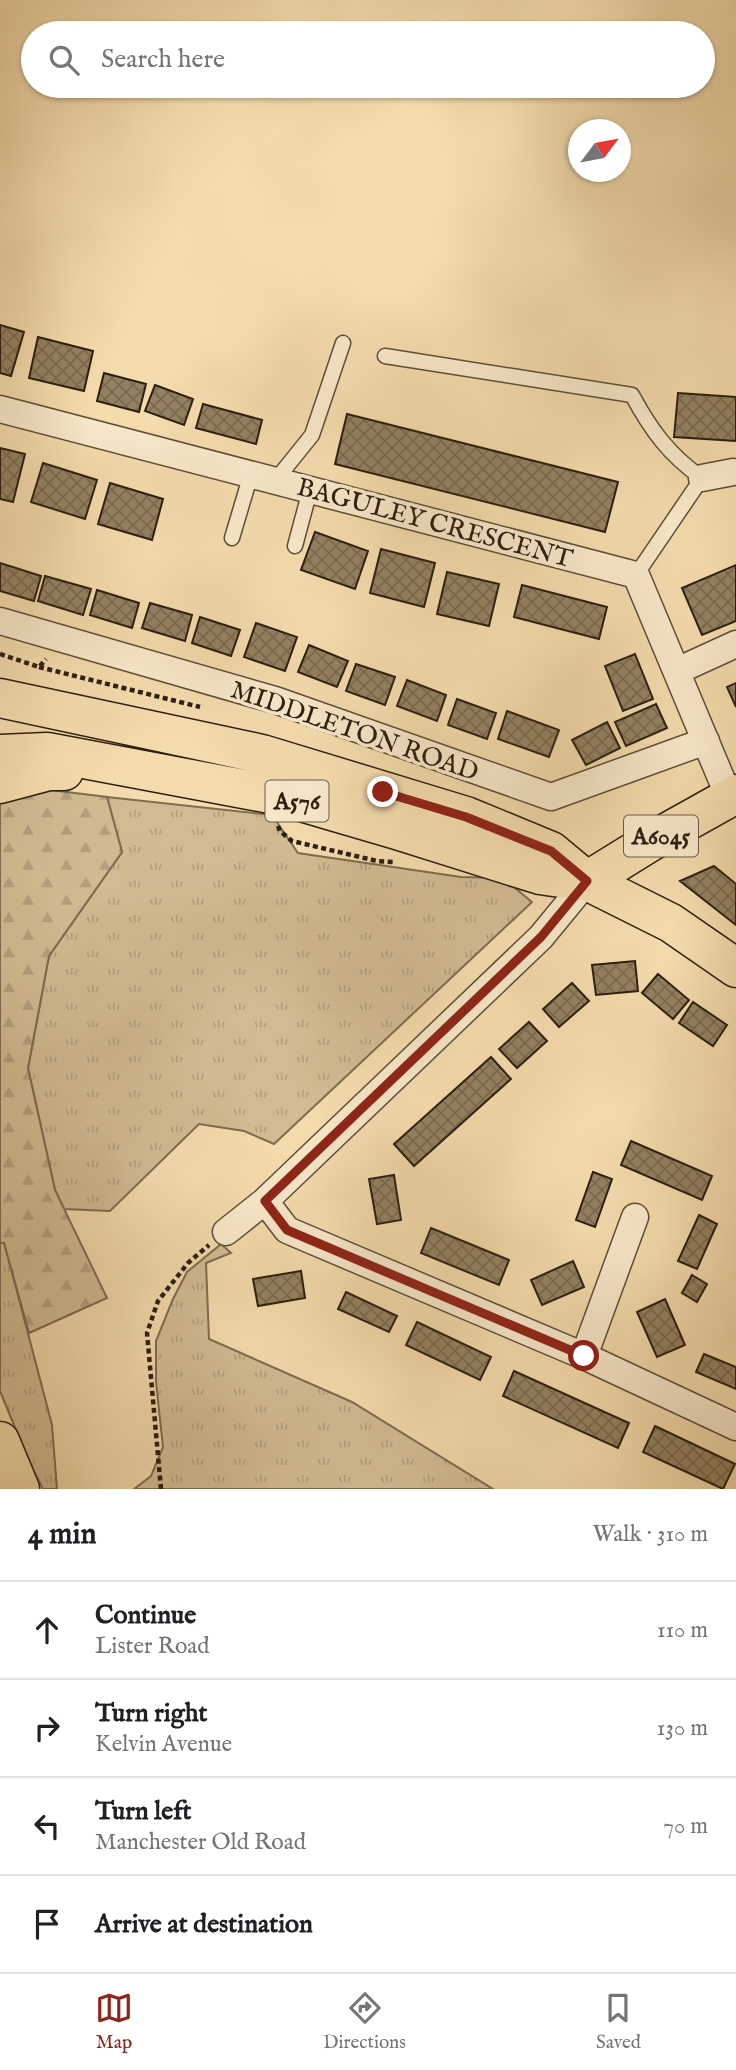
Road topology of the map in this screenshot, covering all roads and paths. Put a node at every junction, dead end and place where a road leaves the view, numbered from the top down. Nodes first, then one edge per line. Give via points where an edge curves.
1 (343, 343) dead end
2 (385, 356) dead end
3 (0, 409) edge
4 (733, 472) dead end
5 (263, 477) junction
6 (702, 478) junction
7 (310, 490) junction
8 (232, 538) dead end
9 (295, 547) dead end
10 (636, 575) junction
11 (0, 621) edge
12 (736, 644) edge
13 (39, 667) dead end
14 (677, 671) junction
15 (0, 698) edge
16 (201, 708) dead end
17 (706, 740) junction
18 (0, 754) edge
19 (164, 773) junction
20 (0, 784) edge
21 (733, 796) edge
22 (276, 819) dead end
23 (401, 862) dead end
24 (587, 881) junction
25 (736, 968) edge
26 (265, 1201) junction
27 (635, 1217) dead end
28 (226, 1232) joint
29 (584, 1356) junction
30 (736, 1427) edge
31 (0, 1441) edge
32 (20, 1489) edge
33 (161, 1489) edge

1 - 5 lane via 312,435
2 - 6 lane via 632,395 649,427 679,462
3 - 5 street, BAGULEY CRESCENT
4 - 6 street
5 - 7 street, BAGULEY CRESCENT
5 - 8 lane
6 - 10 lane
7 - 9 lane
7 - 10 street, BAGULEY CRESCENT
10 - 14 street
11 - 17 street, MIDDLETON ROAD via 275,701 551,797
12 - 14 street
13 - 16 path
14 - 17 street
15 - 24 main road, A576 via 262,754 466,817 551,851
17 - 21 street
18 - 19 main road, A576 via 47,752
19 - 20 main road via 49,771
19 - 24 main road, A576 via 281,796 540,875
21 - 24 main road, A6045
22 - 23 path via 280,831 292,841 377,861
24 - 25 main road, A576 via 671,923
24 - 26 street via 541,937
26 - 28 street
26 - 29 street via 287,1230
27 - 29 street
28 - 33 path via 188,1263 158,1301 147,1333
29 - 30 street
31 - 32 main road

